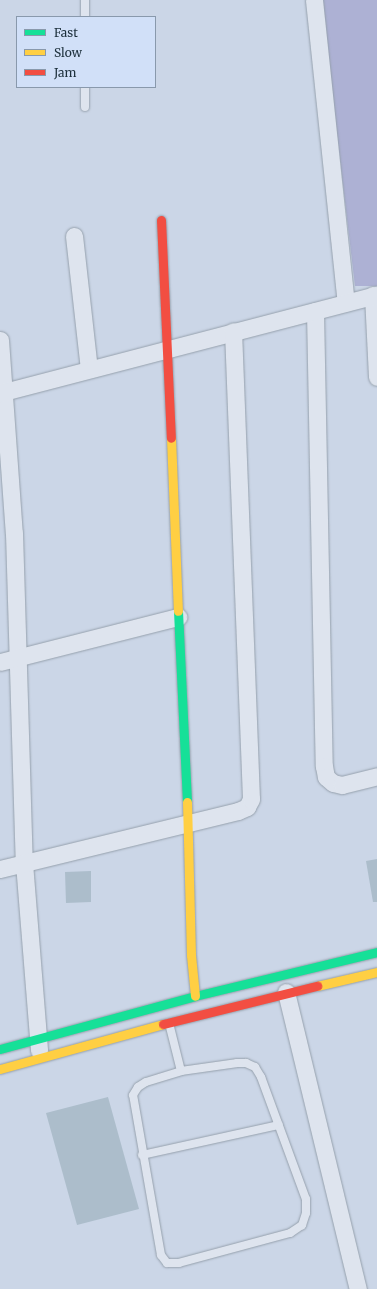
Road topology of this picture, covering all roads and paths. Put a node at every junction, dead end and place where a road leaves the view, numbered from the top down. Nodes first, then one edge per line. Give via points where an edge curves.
1 (85, 0) edge
2 (314, 0) edge
3 (85, 16) edge
4 (85, 88) edge
5 (85, 107) dead end
6 (161, 220) dead end
7 (74, 236) dead end
8 (375, 295) edge
9 (346, 302) junction
10 (316, 311) junction
11 (233, 332) junction
12 (0, 340) edge
13 (167, 348) junction
14 (89, 369) junction
15 (377, 377) edge
16 (2, 392) edge
17 (178, 617) junction
18 (17, 658) junction
19 (0, 662) edge
20 (377, 776) edge
21 (188, 823) junction
22 (24, 863) junction
23 (0, 869) edge
24 (377, 952) edge
25 (377, 972) edge
26 (286, 992) junction
27 (196, 996) junction
28 (169, 1022) junction
29 (38, 1040) junction
30 (0, 1049) edge
31 (40, 1058) junction
32 (0, 1069) edge
33 (181, 1071) junction
34 (279, 1125) junction
35 (142, 1155) junction
36 (358, 1289) edge

1 - 3 lane
2 - 9 street
4 - 5 lane
6 - 13 main road
7 - 14 street
8 - 9 street
8 - 15 street
9 - 10 street
10 - 11 street
10 - 20 street via 324,766 326,777 333,783 342,785
11 - 13 street
11 - 21 street via 251,794 247,807
12 - 16 street
13 - 14 street
13 - 17 main road
14 - 16 street
16 - 18 street via 14,533
17 - 18 street
17 - 21 main road
18 - 19 street
18 - 22 street
21 - 22 street
21 - 27 main road via 191,956
22 - 23 street
22 - 29 street
24 - 27 main road
25 - 26 main road
26 - 28 main road
26 - 36 street
27 - 29 main road
28 - 31 main road
28 - 33 lane
29 - 30 main road
29 - 31 street
31 - 32 main road
33 - 34 lane via 237,1063 255,1067
33 - 35 lane via 146,1082 138,1087 133,1095
34 - 35 lane
34 - 35 lane via 306,1199 306,1213 302,1225 290,1233 179,1263 167,1263 161,1255

